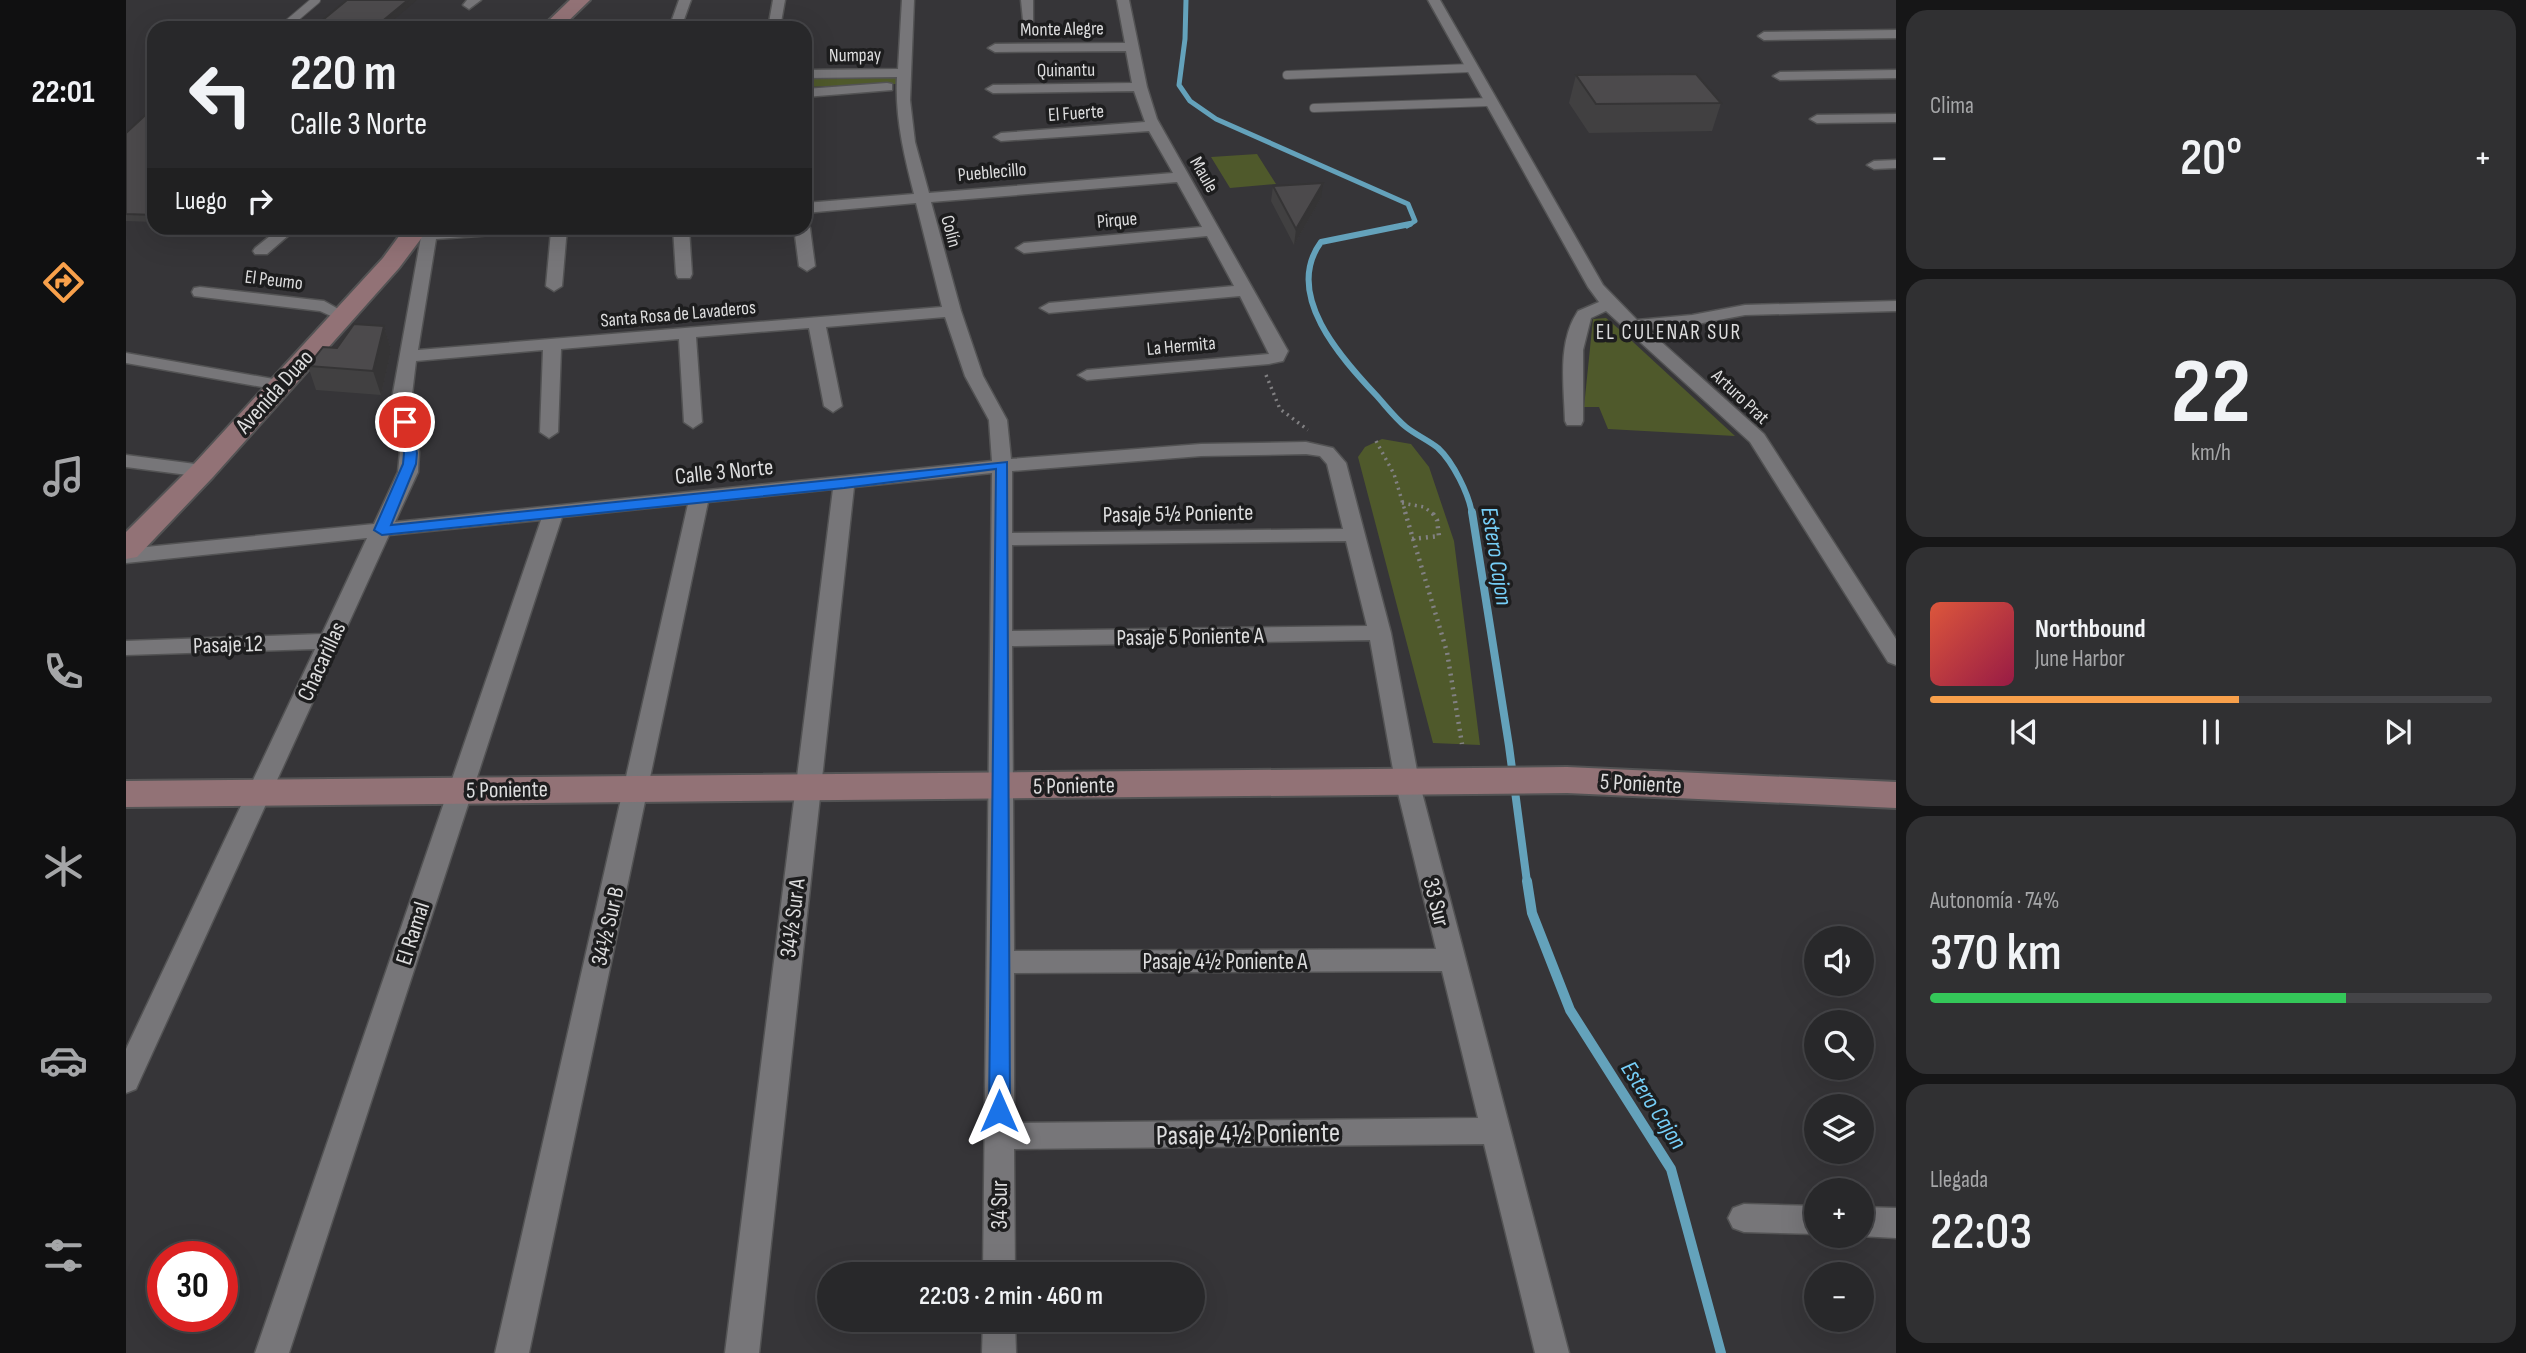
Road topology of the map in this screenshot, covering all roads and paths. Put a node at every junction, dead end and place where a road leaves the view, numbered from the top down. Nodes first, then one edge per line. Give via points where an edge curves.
1 (316, 0) edge
2 (581, 0) edge
3 (685, 0) edge
4 (779, 0) edge
5 (908, 0) edge
6 (1027, 0) edge
7 (1123, 0) edge
8 (1434, 0) edge
9 (1029, 20) dead end
10 (291, 21) edge
11 (558, 21) edge
12 (678, 21) edge
13 (775, 21) edge
14 (1896, 34) edge
15 (1763, 36) dead end
16 (1131, 47) junction
17 (995, 48) dead end
18 (1471, 68) junction
19 (812, 74) edge
20 (1896, 74) edge
21 (1287, 75) dead end
22 (1780, 76) dead end
23 (905, 79) junction
24 (1140, 87) junction
25 (993, 89) dead end
26 (812, 92) edge
27 (1489, 102) junction
28 (1314, 108) dead end
29 (1896, 118) edge
30 (1818, 120) dead end
31 (1154, 126) junction
32 (1001, 137) dead end
33 (1896, 164) edge
34 (1874, 165) dead end
35 (1182, 177) junction
36 (922, 198) junction
37 (812, 207) edge
38 (1214, 231) junction
39 (280, 235) edge
40 (417, 235) edge
41 (421, 235) edge
42 (558, 235) edge
43 (681, 235) edge
44 (803, 235) edge
45 (1024, 248) dead end
46 (261, 251) dead end
47 (807, 266) dead end
48 (684, 274) dead end
49 (554, 286) dead end
50 (1246, 290) junction
51 (200, 292) dead end
52 (1610, 305) junction
53 (1896, 306) edge
54 (1049, 308) dead end
55 (951, 311) junction
56 (342, 316) junction
57 (816, 322) junction
58 (1632, 326) junction
59 (687, 333) junction
60 (552, 345) junction
61 (407, 356) junction
62 (1277, 356) junction
63 (126, 358) edge
64 (1087, 374) dead end
65 (279, 385) junction
66 (833, 407) dead end
67 (1574, 421) dead end
68 (693, 422) dead end
69 (549, 432) dead end
70 (1376, 442) dead end
71 (1326, 452) junction
72 (126, 461) edge
73 (1002, 464) junction
74 (203, 471) junction
75 (844, 484) junction
76 (699, 498) junction
77 (1402, 503) junction
78 (553, 514) junction
79 (382, 530) junction
80 (1354, 535) junction
81 (1412, 538) junction
82 (1002, 539) junction
83 (126, 550) edge
84 (126, 555) edge
85 (1380, 633) junction
86 (1001, 639) junction
87 (330, 641) junction
88 (126, 648) edge
89 (1896, 657) edge
90 (1462, 744) dead end
91 (1407, 781) junction
92 (999, 786) junction
93 (638, 788) junction
94 (808, 788) junction
95 (460, 789) junction
96 (259, 793) junction
97 (126, 794) edge
98 (1896, 795) edge
99 (1451, 960) junction
100 (999, 962) junction
101 (126, 1080) edge
102 (1496, 1131) junction
103 (999, 1136) junction
104 (1744, 1218) dead end
105 (1804, 1220) edge
106 (1874, 1222) edge
107 (1896, 1223) edge
108 (999, 1262) edge
109 (999, 1332) edge
110 (272, 1353) edge
111 (512, 1353) edge
112 (742, 1353) edge
113 (999, 1353) edge
114 (1552, 1353) edge

1 - 10 lane
2 - 11 street
3 - 12 street
4 - 13 street
5 - 23 street, Colín
6 - 9 street
7 - 16 street, Maule
8 - 18 street, Arturo Prat
14 - 15 street
16 - 17 street, Monte Alegre
16 - 24 street, Maule
18 - 21 lane
18 - 27 street, Arturo Prat
19 - 23 street, Numpay
20 - 22 street
23 - 26 street
23 - 36 street, Colín via 905,128
24 - 25 street, Quinantu
24 - 31 street, Maule
27 - 28 lane
27 - 52 street, Arturo Prat
29 - 30 street
31 - 32 street, El Fuerte
31 - 35 street, Maule
33 - 34 street
35 - 36 street, Pueblecillo
35 - 38 street, Maule
36 - 37 street, Pueblecillo
36 - 55 street, Colín
38 - 45 street, Pirque
38 - 50 street, Maule
39 - 46 street
40 - 56 street, Avenida Duao
41 - 61 street, Chacarillas
42 - 49 street
43 - 48 street
44 - 47 street
50 - 54 street
50 - 62 street, Maule via 1279,351
51 - 56 street, El Peumo via 324,306
52 - 58 street, Arturo Prat
52 - 67 street via 1582,317 1575,339
53 - 58 street via 1745,310
55 - 57 street, Santa Rosa de Lavaderos
55 - 73 street, Colín via 974,376 998,420
56 - 65 street, Avenida Duao
57 - 59 street, Santa Rosa de Lavaderos
57 - 66 street
58 - 89 street, Arturo Prat via 1757,438
59 - 60 street, Santa Rosa de Lavaderos
59 - 68 street
60 - 61 street, Santa Rosa de Lavaderos
60 - 69 street
61 - 79 street, Chacarillas via 401,404 410,464
62 - 64 street, La Hermita
62 - 71 path via 1265,373 1280,409 1304,426
63 - 65 street
65 - 74 street, Avenida Duao
70 - 77 path via 1394,474
71 - 73 street, Calle 3 Norte via 1306,448 1201,450
71 - 80 street, 33 Sur via 1336,463
72 - 74 street
73 - 75 street, Calle 3 Norte
73 - 82 street, 34 Sur
74 - 83 street, Avenida Duao
75 - 76 street, Calle 3 Norte
75 - 94 street, 34½ Sur A
76 - 78 street, Calle 3 Norte
76 - 93 street, 34½ Sur B
77 - 81 path
77 - 81 path via 1424,506 1440,522 1439,536
78 - 79 street, Calle 3 Norte
78 - 95 street, El Ramal
79 - 84 street, Calle 3 Norte
79 - 87 street, Chacarillas
80 - 82 street, Pasaje 5½ Poniente
80 - 85 street, 33 Sur
81 - 90 path via 1447,652
82 - 86 street, 34 Sur
85 - 86 street, Pasaje 5 Poniente A
85 - 91 street, 33 Sur
86 - 92 street, 34 Sur
87 - 88 street, Pasaje 12
87 - 96 street, Chacarillas
91 - 92 street, 5 Poniente
91 - 98 street, 5 Poniente via 1567,780
91 - 99 street, 33 Sur
92 - 94 street, 5 Poniente
92 - 100 street, 34 Sur
93 - 94 street, 5 Poniente
93 - 95 street, 5 Poniente
93 - 111 street, 34½ Sur B
94 - 112 street, 34½ Sur A
95 - 96 street, 5 Poniente
95 - 110 street, El Ramal
96 - 97 street, 5 Poniente
96 - 101 street, Chacarillas
99 - 100 street, Pasaje 4½ Poniente A
99 - 102 street, 33 Sur
100 - 103 street, 34 Sur
102 - 103 street, Pasaje 4½ Poniente
102 - 114 street, 33 Sur
103 - 108 street, 34 Sur
104 - 105 street
106 - 107 street
109 - 113 street

